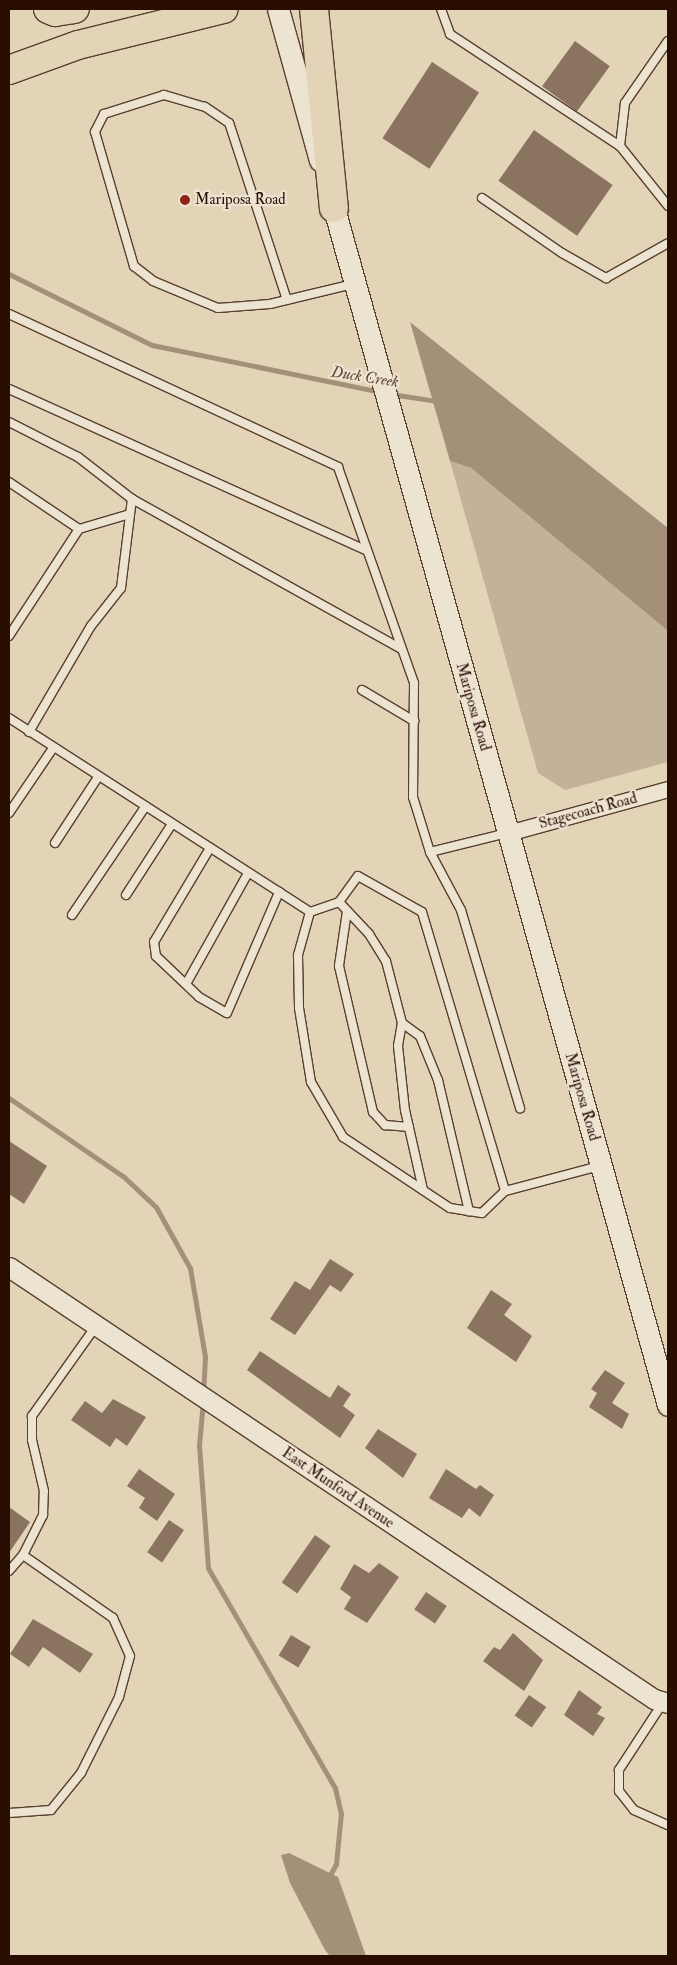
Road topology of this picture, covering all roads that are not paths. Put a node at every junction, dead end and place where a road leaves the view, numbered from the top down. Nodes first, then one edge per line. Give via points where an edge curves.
1 (48, 9) edge
2 (75, 9) edge
3 (224, 9) edge
4 (278, 9) edge
5 (314, 9) edge
6 (441, 9) edge
7 (668, 41) edge
8 (9, 70) edge
9 (620, 146) junction
10 (482, 198) dead end
11 (668, 206) edge
12 (334, 208) junction
13 (668, 243) edge
14 (354, 283) junction
15 (287, 300) junction
16 (9, 314) edge
17 (9, 389) edge
18 (9, 422) edge
19 (9, 482) edge
20 (132, 499) junction
21 (130, 514) junction
22 (79, 529) junction
23 (366, 550) junction
24 (9, 636) edge
25 (400, 648) junction
26 (362, 690) dead end
27 (9, 718) edge
28 (414, 721) junction
29 (29, 732) junction
30 (53, 748) junction
31 (98, 777) junction
32 (668, 789) edge
33 (145, 807) junction
34 (9, 813) edge
35 (172, 824) junction
36 (508, 833) junction
37 (55, 843) dead end
38 (210, 848) junction
39 (430, 852) junction
40 (248, 873) junction
41 (279, 892) junction
42 (126, 895) dead end
43 (339, 902) junction
44 (347, 911) junction
45 (310, 912) junction
46 (72, 915) dead end
47 (186, 984) junction
48 (402, 1023) junction
49 (520, 1108) dead end
50 (409, 1127) junction
51 (601, 1166) junction
52 (423, 1190) junction
53 (506, 1190) junction
54 (469, 1211) junction
55 (9, 1267) edge
56 (96, 1326) junction
57 (668, 1406) edge
58 (23, 1555) junction
59 (9, 1571) edge
60 (665, 1704) edge
61 (9, 1814) edge
62 (668, 1825) edge

1 - 2 highway via 55,12
3 - 8 highway via 78,46
4 - 12 main road, Mariposa Road
5 - 12 highway
6 - 9 lane via 450,34
7 - 9 lane via 626,103
9 - 11 lane
10 - 13 lane via 562,253 606,278
12 - 14 main road, Mariposa Road
14 - 15 lane
14 - 36 main road, Mariposa Road
15 - 15 lane via 218,308 153,281 134,266 95,132 104,114 164,94 205,107 229,123
16 - 23 lane via 338,467
17 - 23 lane
18 - 20 lane via 78,457
19 - 22 lane
20 - 21 lane
20 - 25 lane
21 - 22 lane
21 - 29 lane via 121,588 91,626
22 - 24 lane
23 - 25 lane
25 - 28 lane via 414,683
26 - 28 lane
27 - 29 lane
28 - 39 lane via 414,797
29 - 30 lane
30 - 31 lane
30 - 34 lane
31 - 33 lane
31 - 37 lane
32 - 36 street, Stagecoach Road
33 - 35 lane
33 - 46 lane
35 - 38 lane
35 - 42 lane
36 - 39 lane
36 - 51 main road, Mariposa Road
38 - 40 lane
38 - 47 lane via 154,942 156,956
39 - 49 lane via 460,910
40 - 41 lane
40 - 47 lane
41 - 45 lane
41 - 47 lane via 228,1013
43 - 44 lane
43 - 45 lane
43 - 53 lane via 358,876 422,912
44 - 48 lane via 386,960
44 - 50 lane via 339,966 373,1112 385,1125
45 - 52 lane via 298,955 299,999 311,1082 343,1137
48 - 50 lane via 398,1046
48 - 54 lane via 420,1036 438,1080
50 - 52 lane
51 - 53 lane
51 - 57 main road, Mariposa Road
52 - 54 lane via 450,1208
53 - 54 lane via 482,1213
55 - 56 street, East Munford Avenue
56 - 58 lane via 32,1416 32,1440 44,1491 43,1515
56 - 60 street, East Munford Avenue
58 - 59 lane
58 - 61 lane via 113,1618 130,1656 119,1697 81,1773 51,1810
60 - 62 lane via 620,1770 620,1791 634,1810

